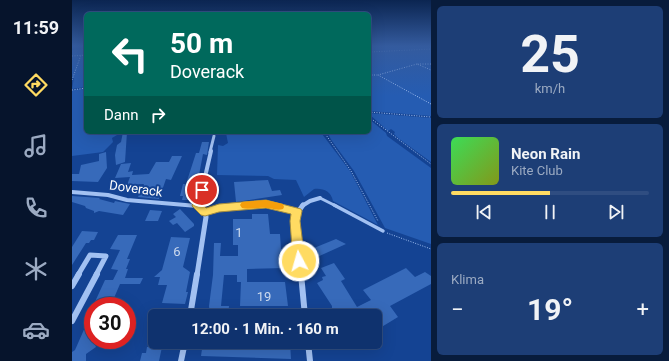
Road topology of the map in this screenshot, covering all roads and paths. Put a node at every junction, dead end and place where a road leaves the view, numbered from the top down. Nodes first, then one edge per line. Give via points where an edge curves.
1 (77, 63) edge
2 (416, 64) junction
3 (431, 64) edge
4 (431, 70) edge
5 (371, 75) edge
6 (378, 75) junction
7 (72, 80) edge
8 (84, 88) edge
9 (72, 90) edge
10 (431, 104) edge
11 (371, 112) edge
12 (431, 117) edge
13 (371, 119) edge
14 (325, 134) edge
15 (214, 136) dead end
16 (431, 164) edge
17 (72, 192) edge
18 (320, 198) joint
19 (197, 206) junction
20 (297, 211) junction
21 (205, 212) junction
22 (378, 221) dead end
23 (383, 231) joint
24 (431, 249) edge
25 (72, 286) edge
26 (191, 309) edge
27 (304, 309) edge
28 (72, 321) edge
29 (184, 349) edge
30 (309, 349) edge
31 (181, 361) edge
32 (310, 361) edge

1 - 7 path
2 - 3 path
2 - 4 path
2 - 6 path
5 - 6 path
6 - 10 path
8 - 9 path
11 - 12 path
13 - 16 path
14 - 22 path via 351,171
15 - 19 street
17 - 19 street, Doverack
18 - 20 street via 312,199
18 - 23 lane
19 - 21 street
20 - 21 street via 266,204 219,208
20 - 27 street via 295,221
21 - 26 street
23 - 24 path
25 - 28 street via 90,255 106,256
29 - 31 street
30 - 32 street

